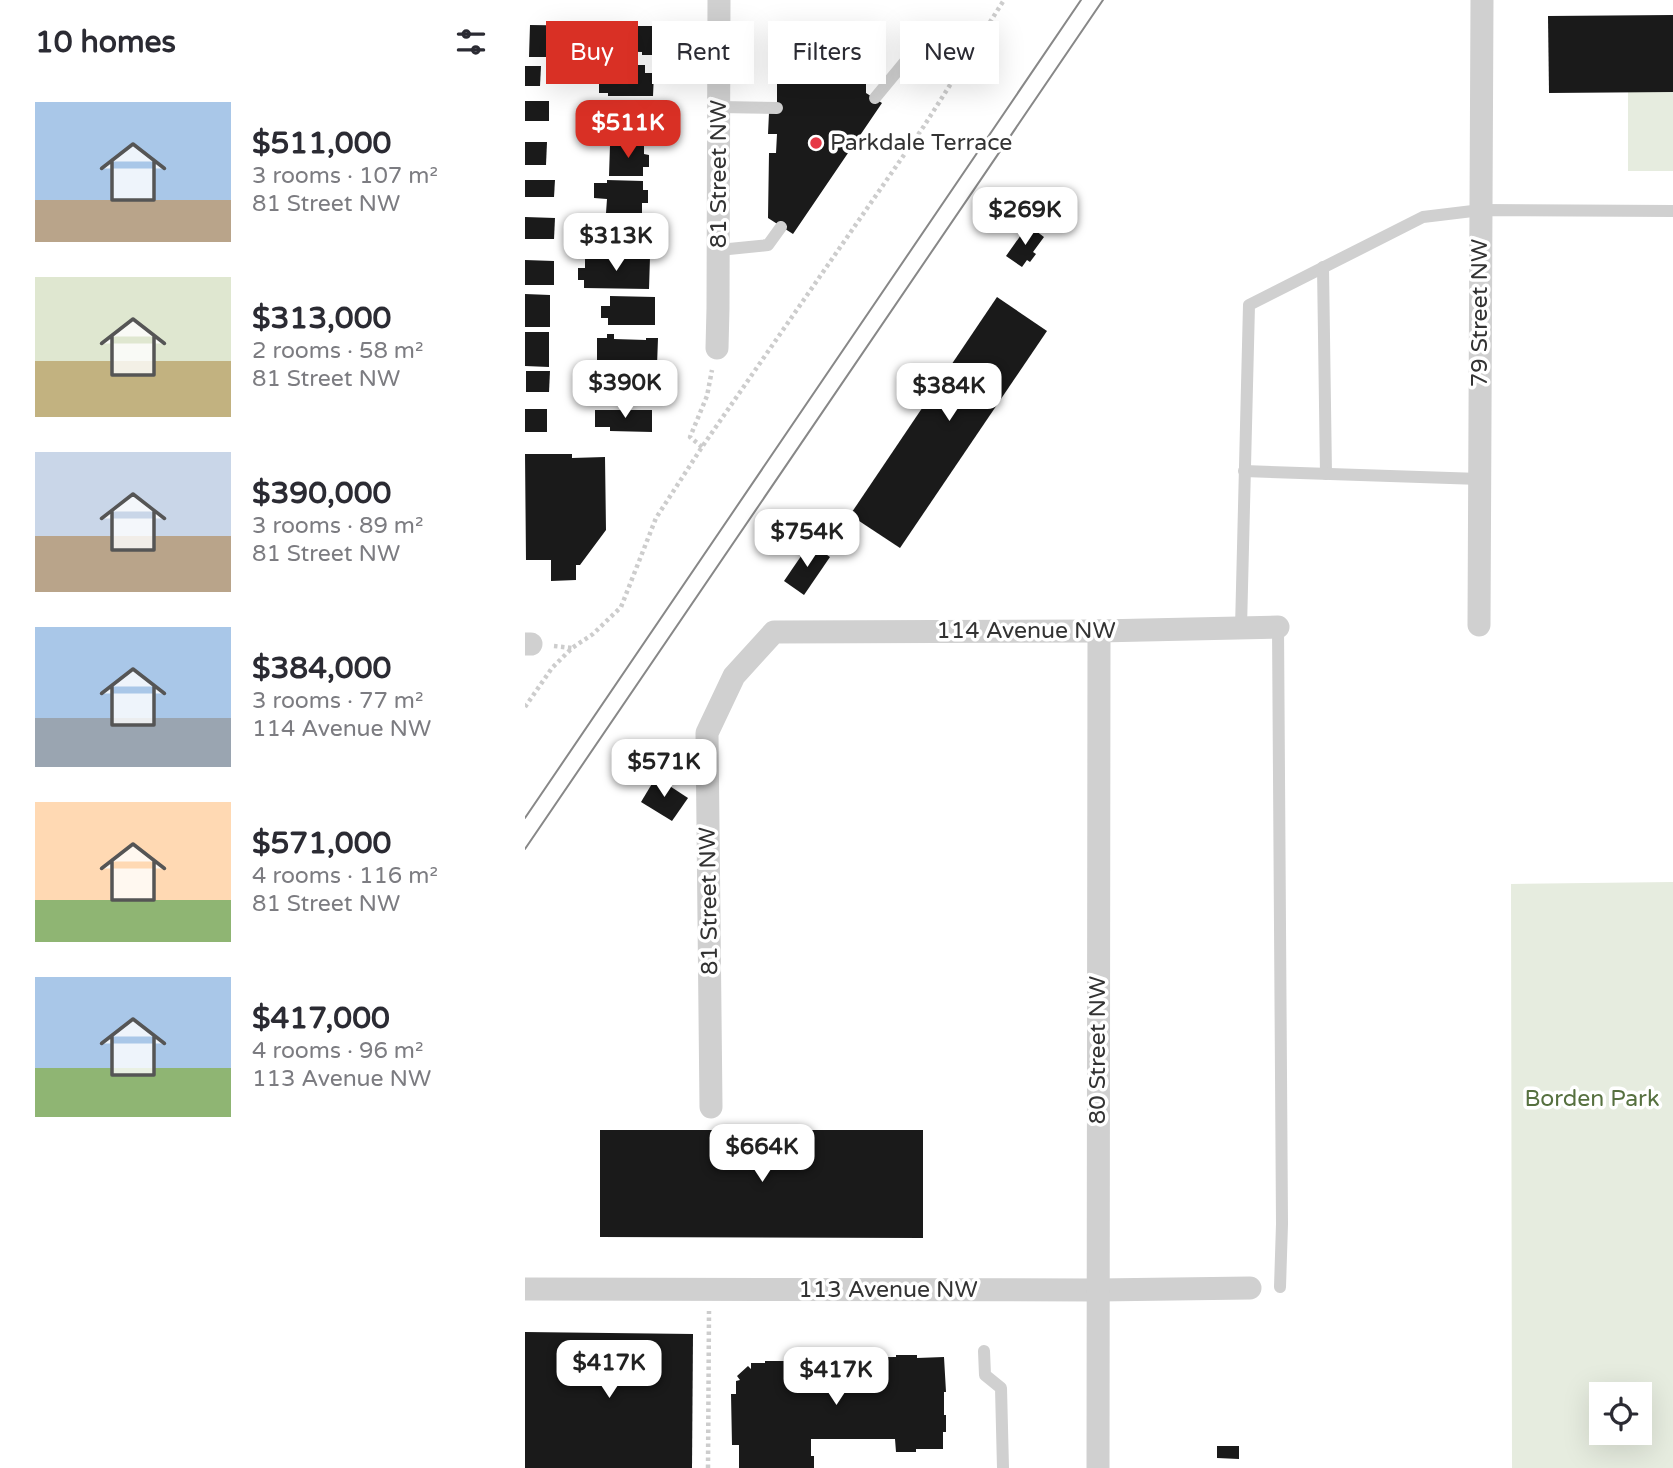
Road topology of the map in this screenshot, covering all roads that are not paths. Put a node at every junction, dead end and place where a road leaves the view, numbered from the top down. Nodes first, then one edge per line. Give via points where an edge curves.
1 (719, 0) edge
2 (1482, 0) edge
3 (900, 68) edge
4 (875, 99) dead end
5 (719, 107) junction
6 (777, 108) dead end
7 (1481, 210) junction
8 (1673, 211) edge
9 (781, 227) dead end
10 (719, 250) junction
11 (1323, 267) junction
12 (717, 348) road end
13 (1244, 471) junction
14 (1326, 474) junction
15 (1480, 480) junction
16 (1479, 625) dead end
17 (1278, 627) joint
18 (1241, 628) junction
19 (1099, 631) junction
20 (774, 632) joint
21 (711, 1107) dead end
22 (1280, 1287) dead end
23 (1250, 1288) dead end
24 (525, 1289) edge
25 (1098, 1290) junction
26 (984, 1351) dead end
27 (1003, 1468) edge
28 (1098, 1468) edge

1 - 5 street, 81 Street NW
2 - 7 street, 79 Street NW
3 - 4 lane
5 - 6 lane
5 - 10 street, 81 Street NW
7 - 8 lane
7 - 11 lane via 1423,217
7 - 15 street, 79 Street NW
9 - 10 lane via 768,244
10 - 12 street, 81 Street NW
11 - 13 lane via 1248,305
11 - 14 lane
13 - 14 lane
13 - 18 lane
14 - 15 lane
15 - 16 street, 79 Street NW
17 - 18 street, 114 Avenue NW
17 - 22 lane
18 - 19 street, 114 Avenue NW
19 - 20 street, 114 Avenue NW
19 - 25 street, 80 Street NW
20 - 21 street, 81 Street NW via 734,676 708,733
23 - 25 street, 113 Avenue NW
24 - 25 street, 113 Avenue NW
25 - 28 street, 80 Street NW
26 - 27 lane via 985,1375 1001,1388

